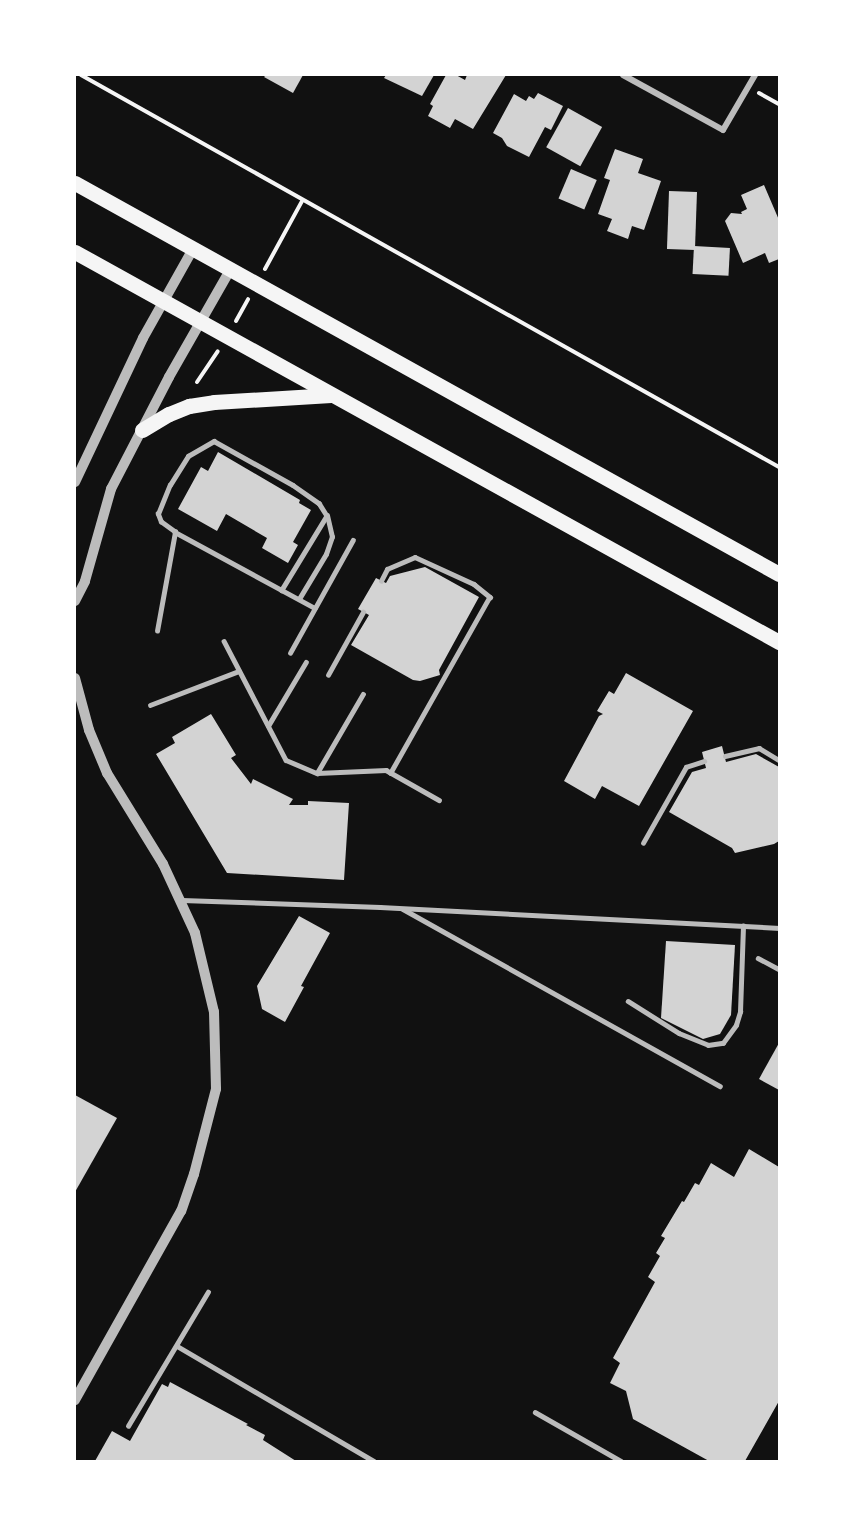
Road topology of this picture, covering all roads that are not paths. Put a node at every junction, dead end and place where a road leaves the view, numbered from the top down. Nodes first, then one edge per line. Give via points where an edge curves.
1 (623, 75) edge
2 (755, 75) edge
3 (75, 183) edge
4 (193, 249) junction
5 (75, 252) edge
6 (230, 270) junction
7 (164, 300) junction
8 (201, 321) junction
9 (332, 395) junction
10 (142, 430) junction
11 (75, 482) edge
12 (327, 516) junction
13 (175, 532) junction
14 (353, 540) dead end
15 (779, 574) edge
16 (381, 581) dead end
17 (282, 590) junction
18 (299, 599) junction
19 (75, 601) edge
20 (315, 608) junction
21 (363, 612) dead end
22 (157, 631) dead end
23 (224, 641) dead end
24 (779, 642) edge
25 (290, 653) dead end
26 (306, 662) dead end
27 (239, 671) junction
28 (328, 675) dead end
29 (75, 678) edge
30 (363, 694) dead end
31 (150, 705) dead end
32 (268, 726) junction
33 (725, 756) dead end
34 (779, 760) edge
35 (704, 761) dead end
36 (317, 772) junction
37 (391, 772) junction
38 (439, 800) dead end
39 (643, 843) dead end
40 (182, 900) junction
41 (400, 908) junction
42 (743, 926) junction
43 (779, 928) edge
44 (758, 958) dead end
45 (779, 969) edge
46 (628, 1001) dead end
47 (720, 1086) dead end
48 (208, 1292) dead end
49 (177, 1346) junction
50 (75, 1400) edge
51 (535, 1412) dead end
52 (128, 1426) dead end
53 (374, 1461) edge
54 (621, 1461) edge

1 - 2 street via 723,130
3 - 4 main road
4 - 6 main road
4 - 7 street
5 - 7 main road
6 - 8 street
6 - 15 main road
7 - 8 main road
7 - 11 street
8 - 9 main road
8 - 10 street
9 - 10 main road via 189,406
9 - 24 main road
10 - 19 street via 111,489 85,581
12 - 13 lane via 319,503 293,485 214,441 188,456 166,495 158,514 161,522
12 - 17 lane
12 - 18 lane via 332,537
13 - 17 lane
13 - 22 lane
14 - 20 lane
16 - 37 lane via 387,569 415,557 474,584 490,597
17 - 18 lane
18 - 20 lane
20 - 25 lane
21 - 28 lane
23 - 27 lane
26 - 32 lane
27 - 31 lane
27 - 32 lane
29 - 40 street via 89,730 107,773
30 - 36 lane
32 - 36 lane via 286,760
33 - 34 lane via 759,748
35 - 39 lane via 686,767
36 - 37 lane
37 - 38 lane
40 - 41 lane
40 - 50 street via 206,971 214,1011 216,1089 180,1212
41 - 42 lane
41 - 47 lane
42 - 43 lane
42 - 46 lane via 740,1012 723,1043 708,1045 680,1033
44 - 45 lane
48 - 49 lane
49 - 52 lane
49 - 53 lane
51 - 54 lane

